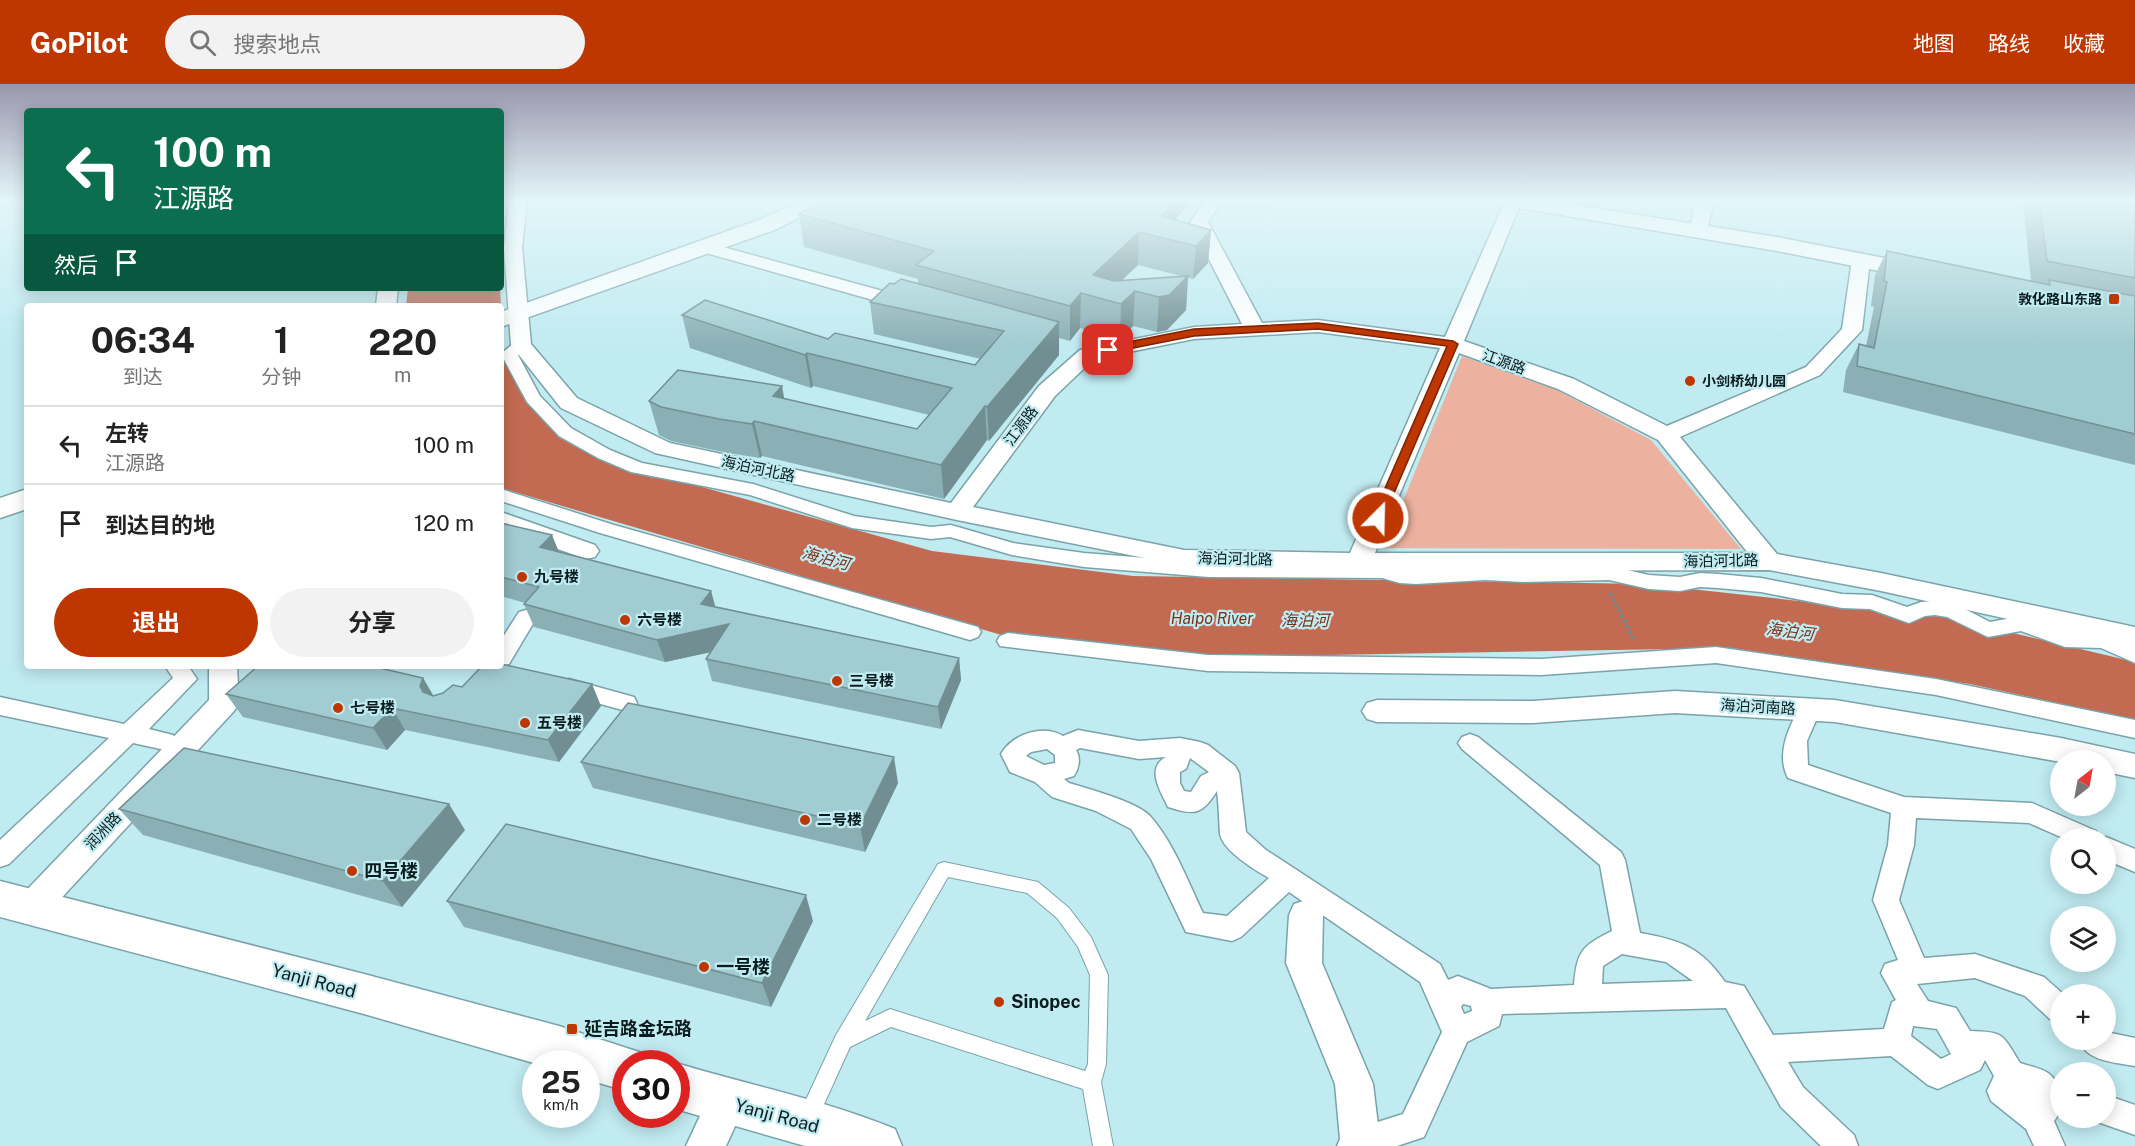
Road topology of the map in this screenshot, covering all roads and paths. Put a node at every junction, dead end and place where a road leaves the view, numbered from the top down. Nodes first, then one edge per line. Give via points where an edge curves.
1 (513, 250) edge
2 (698, 250) edge
3 (714, 250) edge
4 (1213, 250) edge
5 (1491, 250) edge
6 (1803, 250) edge
7 (1862, 260) junction
8 (1942, 277) edge
9 (930, 310) edge
10 (511, 316) edge
11 (1256, 329) junction
12 (1453, 344) junction
13 (521, 345) junction
14 (1065, 347) dead end
15 (1087, 354) junction
16 (1666, 435) junction
17 (504, 496) edge
18 (24, 499) edge
19 (0, 509) edge
20 (957, 512) junction
21 (504, 521) edge
22 (586, 551) dead end
23 (1359, 561) junction
24 (1769, 561) junction
25 (1600, 574) junction
26 (526, 617) edge
27 (970, 632) dead end
28 (2135, 637) edge
29 (1008, 641) dead end
30 (2135, 655) edge
31 (504, 658) edge
32 (1644, 660) junction
33 (178, 669) edge
34 (223, 669) edge
35 (550, 682) edge
36 (626, 703) edge
37 (0, 705) edge
38 (1810, 709) junction
39 (1377, 711) dead end
40 (2135, 729) edge
41 (131, 734) junction
42 (165, 741) dead end
43 (1470, 743) dead end
44 (1062, 746) junction
45 (1180, 747) junction
46 (2135, 766) edge
47 (1227, 773) junction
48 (1043, 775) junction
49 (1904, 807) junction
50 (2064, 828) edge
51 (2116, 852) edge
52 (0, 856) edge
53 (2135, 861) edge
54 (1288, 877) junction
55 (16, 903) edge
56 (1306, 915) dead end
57 (1628, 942) junction
58 (1916, 971) junction
59 (1718, 995) junction
60 (1587, 998) junction
61 (2050, 1001) edge
62 (1483, 1002) junction
63 (1446, 1004) junction
64 (1919, 1013) junction
65 (1457, 1032) junction
66 (843, 1041) junction
67 (1896, 1042) junction
68 (1961, 1045) junction
69 (2116, 1048) edge
70 (1765, 1049) junction
71 (2135, 1052) edge
72 (612, 1065) edge
73 (1091, 1082) junction
74 (690, 1090) edge
75 (727, 1102) junction
76 (2048, 1103) edge
77 (2116, 1113) edge
78 (2135, 1120) edge
79 (805, 1122) junction
80 (1358, 1144) edge
81 (706, 1146) edge
82 (878, 1146) edge
83 (1103, 1146) edge
84 (1843, 1146) edge
85 (2050, 1146) edge

1 - 10 street
2 - 10 street
3 - 9 street
4 - 11 street
5 - 12 street
6 - 7 street
7 - 8 street
7 - 16 street via 1852,330 1813,371
10 - 13 street
11 - 12 street, 江源路 via 1318,326
11 - 15 street, 江源路 via 1194,333
12 - 16 street, 江源路 via 1566,384
12 - 23 street
13 - 20 street, 海泊河北路 via 569,403 663,448
13 - 25 street via 509,354 533,398 580,443 637,468 753,490 852,522 951,531 1012,549 1084,560 1209,570 1383,571 1416,577
14 - 15 street
15 - 20 street, 江源路 via 1047,392
16 - 24 street, 江源路
17 - 27 street
18 - 19 street
20 - 23 street, 海泊河北路 via 1184,558
21 - 22 street
23 - 24 street, 海泊河北路
24 - 28 street, 海泊河北路
25 - 30 street via 1649,582 1680,584 1700,580 1761,585 1842,601 1872,602 1909,616 1921,609 1935,608 1988,630 2022,623 2053,636 2107,642
25 - 32 path
26 - 31 street
29 - 32 street via 1208,663 1541,667
32 - 40 street via 1716,655 1936,687
33 - 41 street via 186,679
34 - 55 street, 润洲路 via 224,703
35 - 36 street
37 - 41 street
38 - 39 street, 海泊河南路 via 1675,702 1533,712
38 - 46 street, 海泊河南路
38 - 49 street via 1795,741 1796,771
41 - 42 street
41 - 52 street
43 - 57 street via 1612,860
44 - 45 street via 1078,739 1139,750
44 - 48 street via 1067,754 1066,769
44 - 48 street via 1050,739 1024,744 1013,754 1018,765
45 - 47 street via 1200,751
45 - 47 street via 1178,762 1168,767 1168,783 1177,800 1197,802 1210,783
47 - 54 street via 1233,836 1257,858
48 - 54 street via 1061,790 1104,804 1140,822 1160,852 1195,924 1233,929
49 - 50 street via 2032,813
49 - 58 street via 1901,845 1886,900
51 - 53 street
54 - 63 street via 1430,973
55 - 72 street, Yanji Road via 364,994
56 - 80 street via 1304,963 1354,1084
57 - 59 street via 1672,951 1702,971
57 - 60 street via 1619,941 1590,960
58 - 61 street via 1975,966 2034,986
58 - 64 street via 1895,973
59 - 60 street
59 - 70 street via 1734,995
60 - 62 street
62 - 63 street via 1481,997 1458,989
62 - 65 street via 1489,1017
63 - 65 street
64 - 67 street via 1902,1011
64 - 68 street via 1946,1017
65 - 80 street via 1413,1126
66 - 73 lane via 890,1018
66 - 73 lane via 944,869 1032,887 1063,913 1085,942 1099,975 1097,1064
66 - 79 lane
67 - 68 street via 1938,1075 1970,1060
67 - 70 street
68 - 76 street via 1994,1046 2010,1075 2037,1083
69 - 71 street
70 - 84 street via 1792,1097
73 - 83 lane
74 - 75 street, Yanji Road
75 - 79 street, Yanji Road
75 - 81 street
76 - 85 street
77 - 78 street
79 - 82 street, Yanji Road

